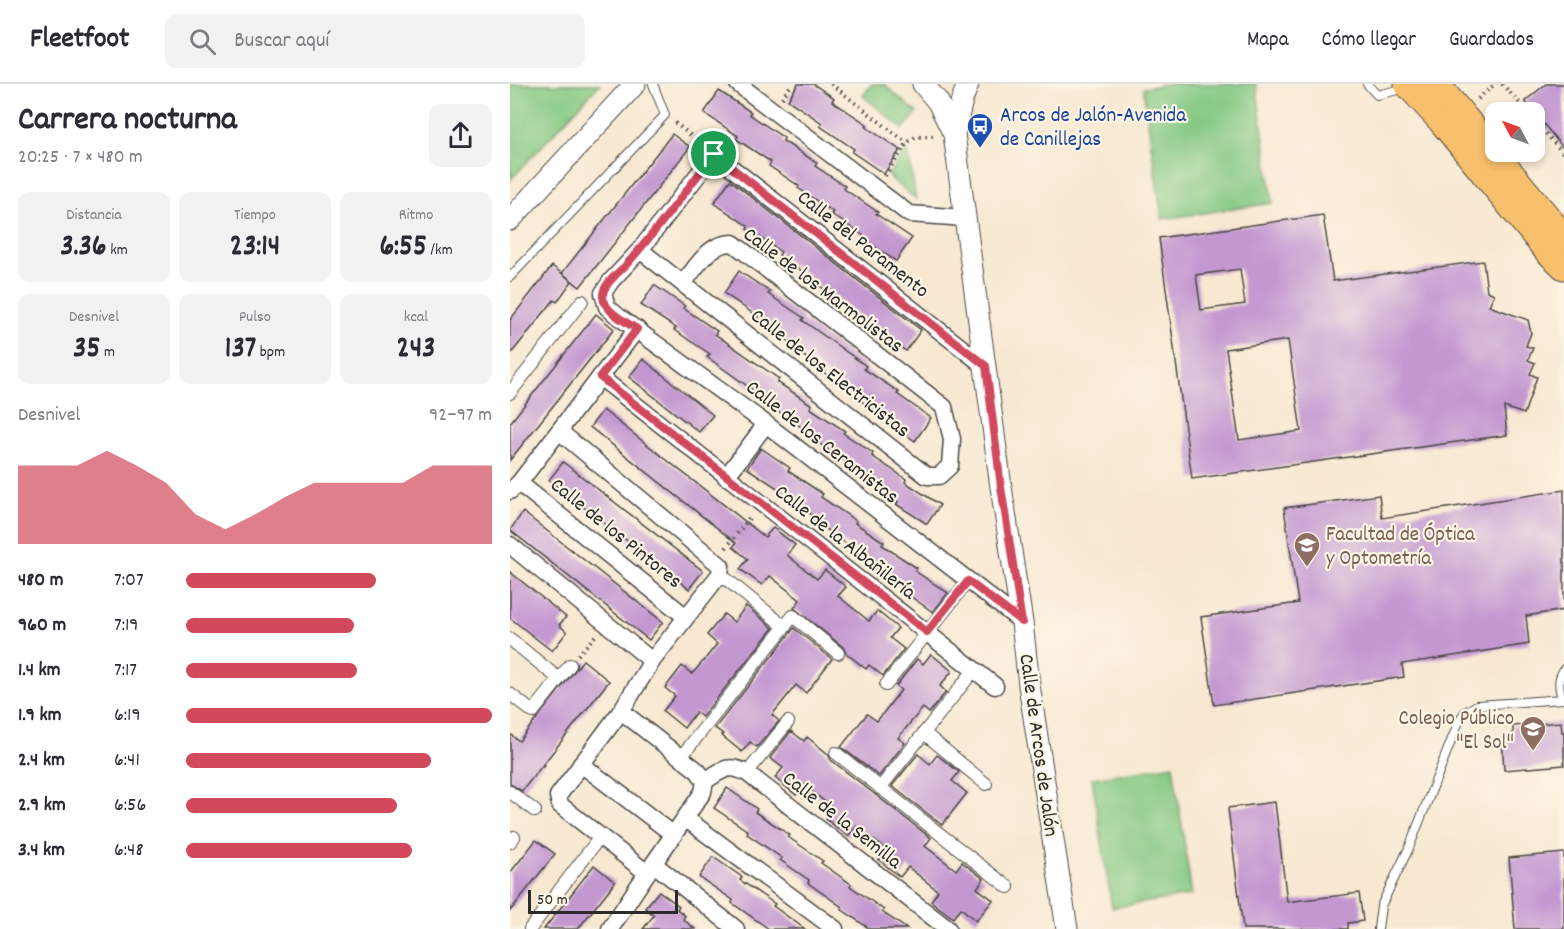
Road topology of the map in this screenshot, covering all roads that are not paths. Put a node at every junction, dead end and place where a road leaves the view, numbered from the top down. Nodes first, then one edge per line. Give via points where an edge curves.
1 (635, 84) edge
2 (653, 84) edge
3 (738, 84) edge
4 (923, 84) edge
5 (968, 84) edge
6 (1367, 84) edge
7 (1418, 85) edge
8 (954, 134) junction
9 (966, 218) junction
10 (510, 220) edge
11 (1564, 238) edge
12 (640, 250) junction
13 (1564, 266) edge
14 (510, 277) edge
15 (683, 283) junction
16 (582, 301) dead end
17 (637, 329) junction
18 (986, 366) junction
19 (600, 377) junction
20 (510, 393) edge
21 (944, 407) joint
22 (766, 424) junction
23 (559, 431) junction
24 (726, 477) junction
25 (514, 487) edge
26 (510, 545) edge
27 (719, 567) junction
28 (968, 581) junction
29 (686, 617) junction
30 (1022, 622) junction
31 (785, 627) junction
32 (927, 632) junction
33 (510, 639) edge
34 (838, 652) dead end
35 (652, 662) junction
36 (570, 665) road end
37 (975, 669) junction
38 (1564, 669) edge
39 (559, 679) junction
40 (886, 685) dead end
41 (995, 686) dead end
42 (510, 694) edge
43 (1563, 699) edge
44 (621, 711) junction
45 (788, 722) dead end
46 (924, 733) junction
47 (836, 753) dead end
48 (681, 757) junction
49 (581, 764) junction
50 (747, 773) junction
51 (705, 781) junction
52 (986, 784) dead end
53 (880, 788) junction
54 (510, 792) edge
55 (535, 811) dead end
56 (686, 818) junction
57 (674, 835) junction
58 (600, 837) junction
59 (651, 868) junction
60 (1008, 886) dead end
61 (617, 926) edge
62 (725, 926) edge
63 (530, 929) edge
64 (835, 929) edge
65 (948, 929) edge
66 (1067, 929) edge
67 (1378, 929) edge

1 - 10 street
2 - 14 lane via 665,115
3 - 9 street via 909,214
4 - 8 street, Calle de Arcos de Jalón via 938,102
5 - 8 street, Calle de Arcos de Jalón
6 - 7 lane via 1377,95
7 - 11 main road
7 - 13 main road via 1442,121
8 - 9 street, Calle de Arcos de Jalón
9 - 18 street, Calle de Arcos de Jalón
12 - 15 street, Calle de los Electricistas
12 - 17 street, Calle de los Ceramistas via 603,293 607,307
12 - 18 street, Calle del Paramento via 714,154
15 - 21 street, Calle de los Marmolistas via 711,248 733,243
15 - 21 street, Calle de los Electricistas via 927,476 939,476 950,465 952,439
16 - 20 street
17 - 19 street
17 - 22 street, Calle de los Ceramistas
18 - 30 street, Calle de Arcos de Jalón
19 - 23 street
19 - 24 street, Calle de la Albañilería
22 - 24 street
22 - 28 street, Calle de los Ceramistas
23 - 25 street
23 - 27 street
24 - 32 street, Calle de la Albañilería
25 - 29 street, Calle de los Pintores
26 - 35 street
27 - 29 street
27 - 31 street
28 - 30 street, Calle de los Ceramistas
28 - 32 street
29 - 35 street
30 - 66 street, Calle de Arcos de Jalón
31 - 34 street via 793,616
31 - 48 street
32 - 37 street, Calle de la Albañilería
32 - 40 street
33 - 39 street
35 - 44 street
36 - 39 street
37 - 41 street, Calle de la Albañilería
37 - 46 street
38 - 43 lane via 1558,684
39 - 42 street via 533,712
43 - 67 lane via 1477,705 1465,712 1381,906
44 - 48 street
44 - 49 street
45 - 50 street
46 - 52 street
46 - 53 street
47 - 53 street
48 - 51 street
49 - 57 street
49 - 58 street via 558,795 560,805
50 - 51 street via 737,767 725,768
50 - 65 street, Calle de la Semilla
51 - 56 street via 703,792
53 - 60 street
54 - 55 street
56 - 57 street
56 - 64 street
57 - 59 street
58 - 59 street
58 - 63 street
59 - 61 street
59 - 62 street

